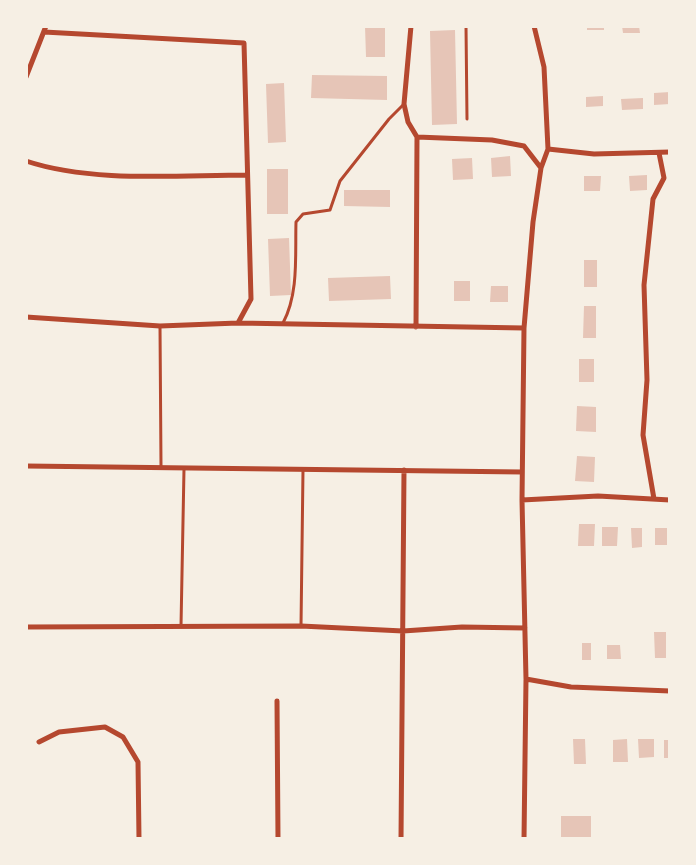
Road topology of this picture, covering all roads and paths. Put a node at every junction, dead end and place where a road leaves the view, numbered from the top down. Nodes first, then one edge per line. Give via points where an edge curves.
1 (411, 26) edge
2 (466, 26) edge
3 (534, 26) edge
4 (45, 29) edge
5 (26, 77) edge
6 (404, 104) junction
7 (467, 119) dead end
8 (416, 137) junction
9 (548, 149) junction
10 (670, 152) edge
11 (659, 153) junction
12 (26, 161) edge
13 (541, 168) junction
14 (247, 175) junction
15 (26, 318) edge
16 (238, 323) junction
17 (283, 324) junction
18 (160, 326) junction
19 (416, 327) junction
20 (524, 328) junction
21 (26, 466) edge
22 (161, 466) junction
23 (184, 469) junction
24 (303, 470) junction
25 (404, 470) junction
26 (522, 472) junction
27 (654, 499) junction
28 (522, 500) junction
29 (670, 500) edge
30 (301, 626) junction
31 (181, 627) junction
32 (26, 628) edge
33 (525, 628) junction
34 (403, 631) junction
35 (526, 679) junction
36 (670, 691) edge
37 (277, 701) dead end
38 (39, 742) dead end
39 (139, 839) edge
40 (278, 839) edge
41 (400, 839) edge
42 (524, 839) edge

1 - 6 street
2 - 7 lane
3 - 9 street via 544,67
4 - 5 street
4 - 14 street via 244,43
6 - 8 street
6 - 17 lane via 340,181 330,210 303,214 296,222 294,290
8 - 13 street via 492,140 524,146
8 - 19 street
9 - 11 street via 594,154
9 - 13 street
10 - 11 street
11 - 27 street via 664,178 653,199 644,285 647,380 643,435
12 - 14 street via 46,168 99,174
13 - 20 street
14 - 16 street via 251,299
15 - 18 street
16 - 17 street
16 - 18 street
17 - 19 street
18 - 22 lane
19 - 20 street
20 - 26 street
21 - 22 street
22 - 23 street
23 - 24 street
23 - 31 lane
24 - 25 street
24 - 30 lane
25 - 26 street
25 - 34 street
26 - 28 street
27 - 28 street via 598,496
27 - 29 street
28 - 33 street
30 - 31 street
30 - 34 street
31 - 32 street
33 - 34 street via 462,627
33 - 35 street
34 - 41 street
35 - 36 street via 571,687
35 - 42 street
37 - 40 street
38 - 39 street via 58,732 105,727 123,737 138,762

